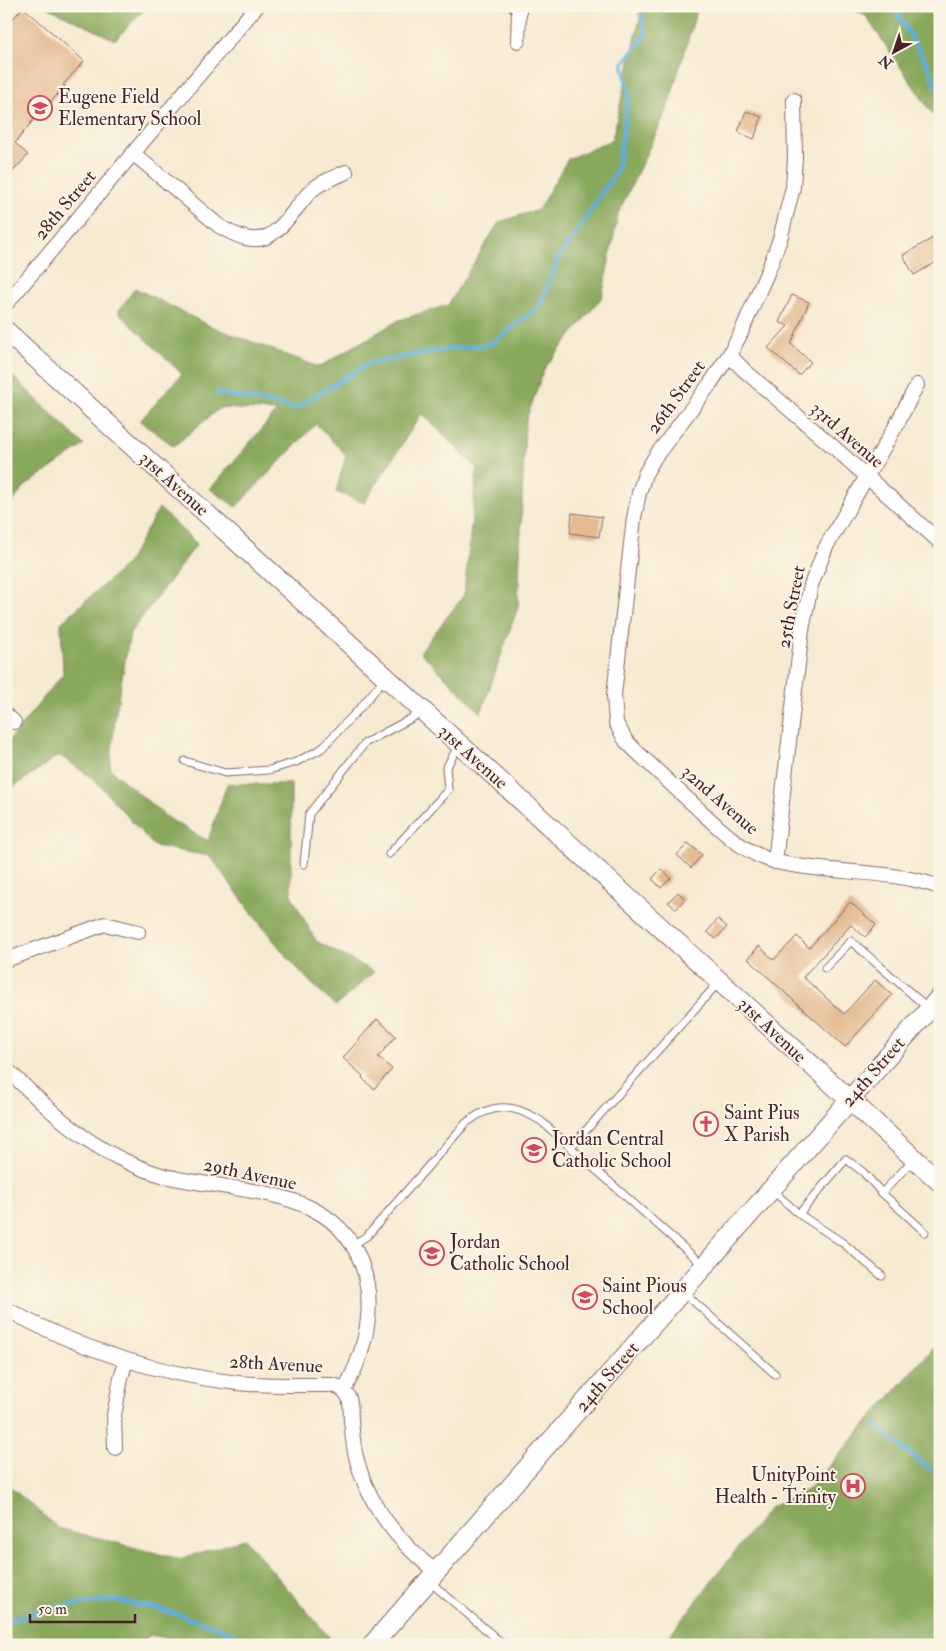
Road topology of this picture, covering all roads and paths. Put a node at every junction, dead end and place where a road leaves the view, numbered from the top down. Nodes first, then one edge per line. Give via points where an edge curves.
1 (257, 6) edge
2 (516, 6) edge
3 (518, 41) dead end
4 (794, 100) dead end
5 (134, 154) junction
6 (346, 172) dead end
7 (6, 224) edge
8 (10, 228) dead end
9 (6, 304) edge
10 (6, 331) edge
11 (729, 356) junction
12 (917, 385) dead end
13 (866, 477) junction
14 (940, 542) edge
15 (385, 677) junction
16 (424, 712) junction
17 (616, 723) joint
18 (460, 745) junction
19 (185, 761) dead end
20 (389, 854) dead end
21 (775, 862) junction
22 (304, 864) dead end
23 (940, 886) edge
24 (138, 932) dead end
25 (6, 960) edge
26 (825, 968) dead end
27 (719, 982) junction
28 (934, 1003) edge
29 (6, 1070) edge
30 (849, 1100) junction
31 (571, 1147) junction
32 (914, 1159) junction
33 (940, 1182) edge
34 (771, 1190) junction
35 (882, 1193) junction
36 (799, 1214) junction
37 (925, 1232) dead end
38 (354, 1244) junction
39 (704, 1266) junction
40 (882, 1276) dead end
41 (682, 1291) junction
42 (6, 1309) edge
43 (126, 1360) junction
44 (775, 1374) dead end
45 (344, 1390) junction
46 (115, 1448) dead end
47 (432, 1576) junction
48 (372, 1645) edge
49 (504, 1645) edge

1 - 5 street, 28th Street
2 - 3 street
4 - 11 street, 26th Street via 793,187 780,239
5 - 6 street via 219,226 232,234 255,239 275,233 312,189
5 - 9 street, 28th Street
7 - 8 path
10 - 15 street, 31st Avenue
11 - 13 street, 33rd Avenue
11 - 17 street, 26th Street via 655,457 639,493 614,695
12 - 13 street, 25th Street
13 - 14 street, 33rd Avenue
13 - 21 street, 25th Street via 826,547 813,578 806,607
15 - 16 street, 31st Avenue
15 - 19 lane via 321,749 296,762 268,770 225,773
16 - 18 street, 31st Avenue
16 - 22 lane via 365,743 309,814
17 - 21 street, 32nd Avenue via 626,741 724,832 749,851
18 - 20 lane via 446,768 448,790
18 - 27 street, 31st Avenue
21 - 23 street, 32nd Avenue via 805,868 897,875
24 - 25 street via 105,924
26 - 28 lane via 851,941
27 - 30 street, 31st Avenue
27 - 31 lane
28 - 30 street, 24th Street
29 - 38 street, 29th Avenue via 77,1133 119,1158 163,1176 294,1200 320,1212
30 - 32 street, 31st Avenue
30 - 34 street, 24th Street
31 - 38 lane via 519,1109 501,1107 483,1112 466,1123 367,1236
31 - 39 lane
32 - 33 street, 31st Avenue
32 - 35 lane
34 - 36 lane
34 - 39 street, 24th Street
35 - 36 lane via 846,1159
35 - 37 lane
36 - 40 lane via 843,1243
38 - 45 street, 29th Avenue via 362,1260 368,1312 365,1336
39 - 41 street, 24th Street
41 - 44 lane
41 - 47 street, 24th Street
42 - 43 street, 28th Avenue via 56,1333
43 - 45 street, 28th Avenue via 230,1382 333,1386
43 - 46 street via 114,1415
45 - 47 street, 28th Avenue via 350,1404 352,1436 364,1483 393,1532
47 - 48 street, 24th Street
47 - 49 lane

